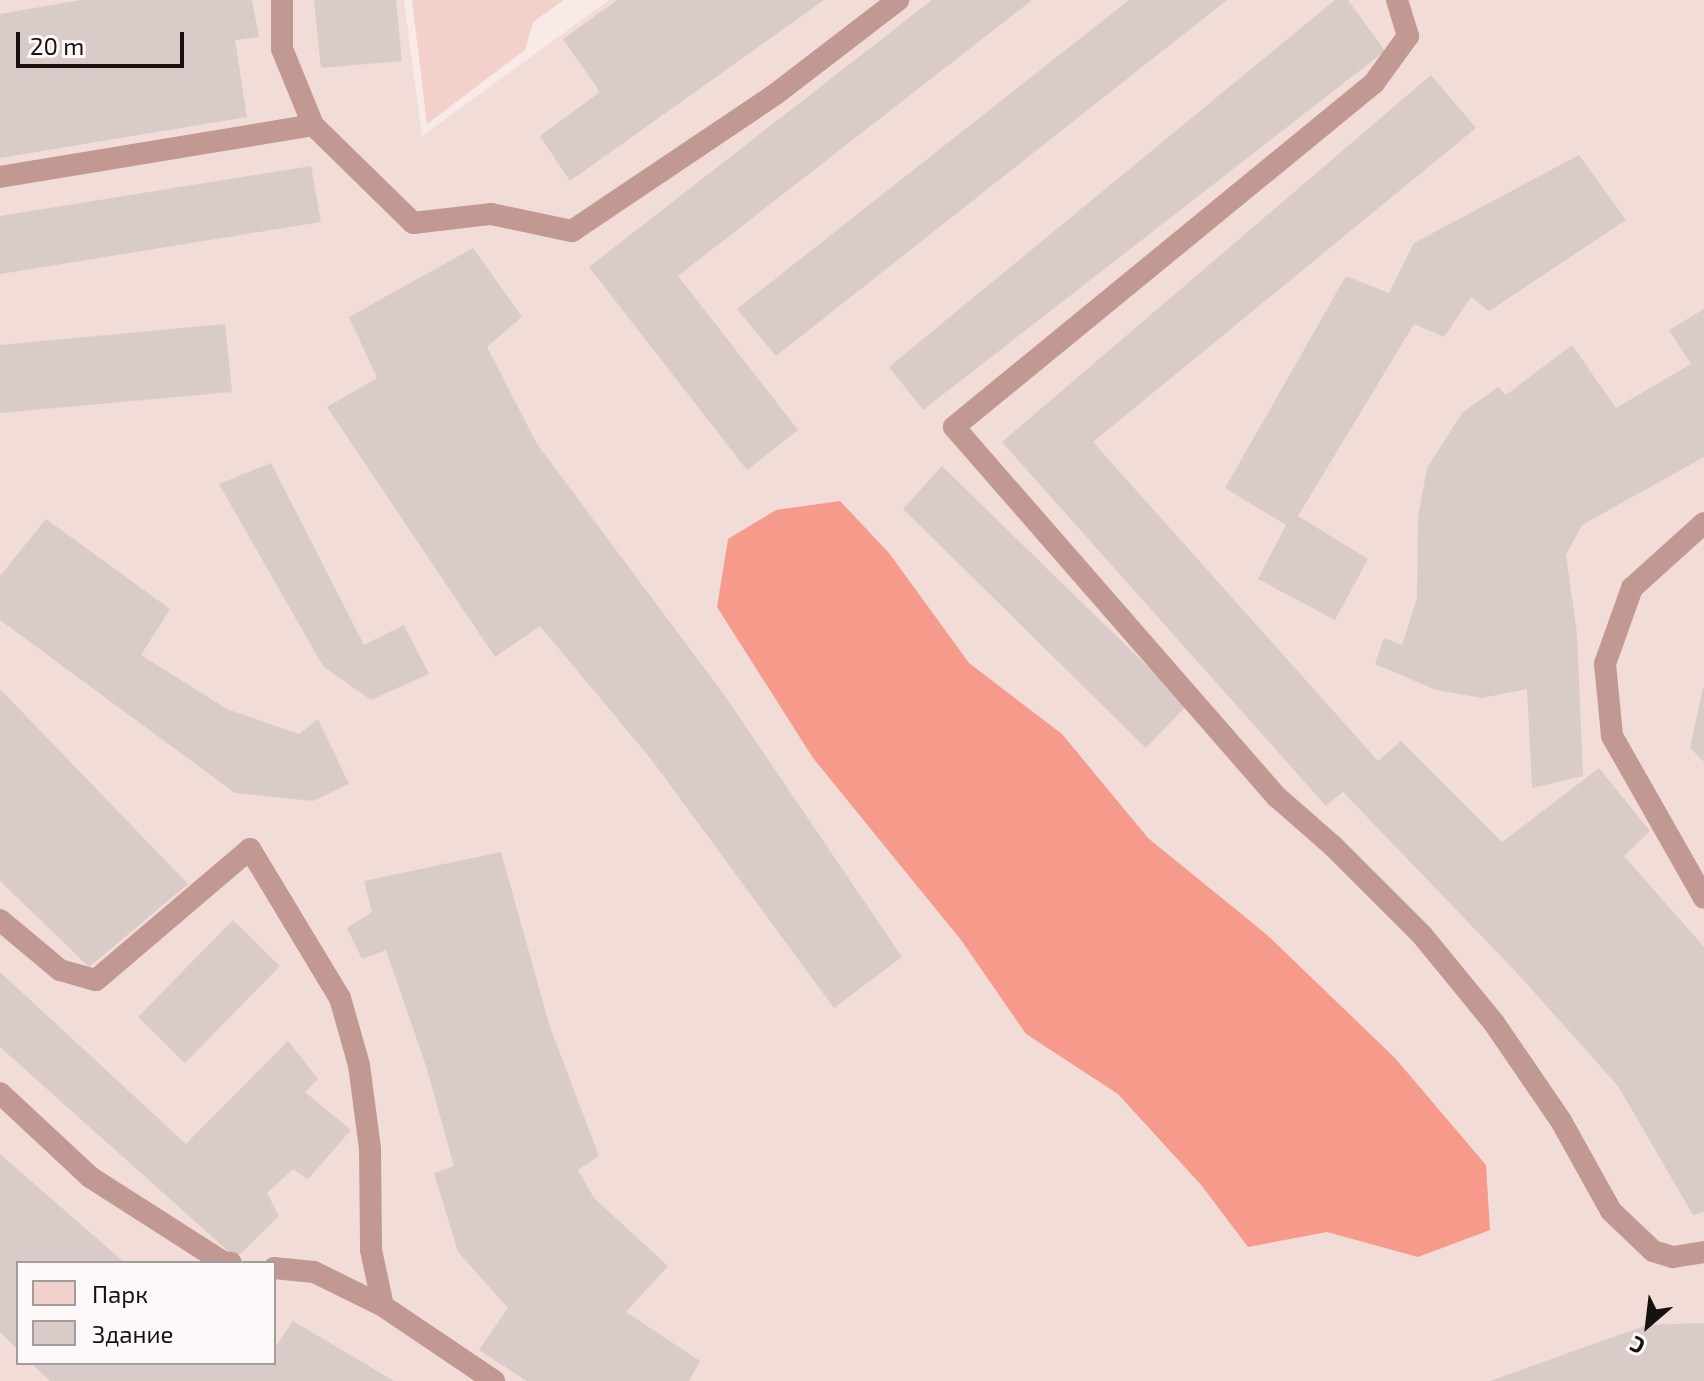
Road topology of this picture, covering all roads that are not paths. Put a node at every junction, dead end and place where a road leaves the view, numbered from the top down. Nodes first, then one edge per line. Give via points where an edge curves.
1 (282, 0) edge
2 (898, 0) edge
3 (1397, 0) edge
4 (313, 125) junction
5 (0, 177) edge
6 (1704, 523) edge
7 (1704, 898) edge
8 (0, 920) edge
9 (0, 1093) edge
10 (1704, 1252) edge
11 (221, 1261) edge
12 (276, 1268) edge
13 (383, 1306) junction
14 (494, 1381) edge

1 - 4 lane via 282,49
2 - 4 lane via 777,93 572,231 491,214 413,223
3 - 10 lane via 1408,36 1374,83 954,427 1277,797 1422,935 1494,1023 1561,1121 1611,1211 1653,1251 1673,1257
4 - 5 lane
6 - 7 lane via 1632,588 1605,664 1612,736
8 - 13 lane via 60,970 96,980 250,849 340,998 356,1051 370,1149 371,1250
9 - 11 lane via 90,1177
12 - 13 lane via 314,1272
13 - 14 lane

